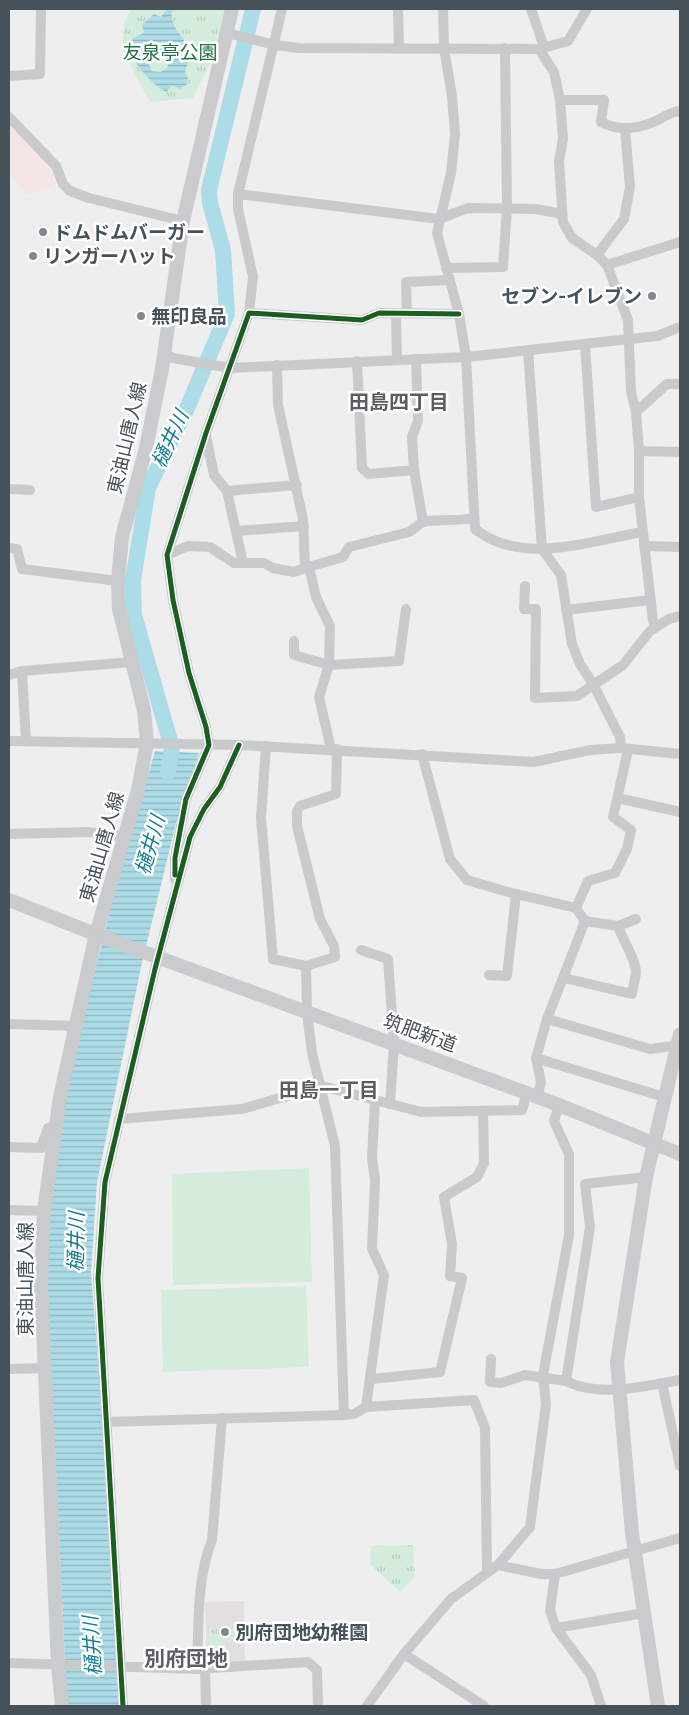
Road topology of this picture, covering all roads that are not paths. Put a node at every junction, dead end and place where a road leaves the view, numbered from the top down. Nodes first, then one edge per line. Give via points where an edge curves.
1 (41, 9) edge
2 (232, 9) edge
3 (282, 9) edge
4 (398, 9) edge
5 (443, 9) edge
6 (531, 9) edge
7 (587, 9) edge
8 (229, 33) junction
9 (272, 44) junction
10 (399, 48) junction
11 (444, 48) junction
12 (504, 48) junction
13 (541, 48) junction
14 (9, 76) edge
15 (560, 100) junction
16 (680, 111) edge
17 (9, 117) edge
18 (625, 129) junction
19 (238, 194) junction
20 (507, 208) junction
21 (562, 214) junction
22 (439, 218) junction
23 (183, 220) junction
24 (680, 242) edge
25 (597, 255) junction
26 (607, 265) junction
27 (446, 268) junction
28 (450, 280) junction
29 (250, 313) junction
30 (401, 313) junction
31 (459, 314) junction
32 (680, 327) edge
33 (628, 339) junction
34 (585, 344) junction
35 (528, 350) junction
36 (168, 355) junction
37 (466, 357) junction
38 (416, 359) junction
39 (397, 360) junction
40 (357, 362) junction
41 (276, 365) junction
42 (226, 367) junction
43 (680, 384) edge
44 (636, 412) junction
45 (206, 433) junction
46 (639, 451) junction
47 (680, 452) edge
48 (414, 470) junction
49 (298, 485) junction
50 (9, 489) edge
51 (30, 490) dead end
52 (227, 491) junction
53 (639, 497) junction
54 (472, 518) junction
55 (423, 522) junction
56 (304, 526) junction
57 (236, 531) junction
58 (642, 532) junction
59 (644, 546) junction
60 (680, 547) edge
61 (9, 548) edge
62 (542, 549) junction
63 (167, 555) junction
64 (243, 563) junction
65 (307, 568) junction
66 (118, 581) junction
67 (525, 586) dead end
68 (650, 600) junction
69 (406, 609) dead end
70 (566, 610) junction
71 (680, 617) edge
72 (656, 627) junction
73 (294, 641) dead end
74 (132, 662) junction
75 (329, 665) junction
76 (22, 671) junction
77 (9, 675) edge
78 (593, 684) junction
79 (9, 741) edge
80 (26, 741) junction
81 (151, 743) junction
82 (239, 744) junction
83 (206, 745) junction
84 (266, 746) junction
85 (334, 749) junction
86 (625, 749) junction
87 (422, 754) junction
88 (680, 754) edge
89 (618, 798) junction
90 (680, 812) edge
91 (9, 834) edge
92 (125, 837) junction
93 (175, 892) junction
94 (516, 894) junction
95 (9, 900) edge
96 (576, 908) junction
97 (636, 919) dead end
98 (585, 922) junction
99 (618, 926) junction
100 (98, 935) junction
101 (361, 950) dead end
102 (152, 954) junction
103 (306, 966) junction
104 (489, 975) dead end
105 (564, 978) junction
106 (307, 1012) junction
107 (547, 1019) junction
108 (9, 1024) edge
109 (76, 1026) junction
110 (679, 1042) edge
111 (394, 1043) junction
112 (536, 1058) junction
113 (322, 1086) junction
114 (532, 1095) junction
115 (664, 1097) junction
116 (375, 1100) junction
117 (390, 1104) junction
118 (559, 1105) junction
119 (483, 1111) junction
120 (119, 1119) junction
121 (55, 1126) junction
122 (654, 1141) junction
123 (9, 1148) edge
124 (680, 1154) edge
125 (646, 1177) junction
126 (9, 1210) edge
127 (44, 1211) junction
128 (491, 1359) dead end
129 (9, 1368) edge
130 (45, 1368) junction
131 (544, 1378) junction
132 (371, 1380) junction
133 (680, 1380) edge
134 (566, 1381) junction
135 (662, 1383) junction
136 (620, 1391) junction
137 (366, 1408) junction
138 (344, 1415) junction
139 (222, 1418) junction
140 (107, 1422) junction
141 (680, 1466) edge
142 (680, 1538) edge
143 (635, 1552) junction
144 (498, 1565) junction
145 (488, 1572) junction
146 (555, 1574) junction
147 (644, 1613) junction
148 (556, 1628) junction
149 (404, 1654) junction
150 (9, 1663) edge
151 (60, 1665) junction
152 (120, 1668) junction
153 (201, 1669) junction
154 (62, 1706) edge
155 (123, 1706) edge
156 (206, 1706) edge
157 (318, 1706) edge
158 (367, 1706) edge
159 (484, 1706) edge
160 (601, 1706) edge
161 (658, 1706) edge

1 - 14 street via 40,74
2 - 8 main road, 東油山唐人線
3 - 9 street
4 - 10 street
5 - 11 street
6 - 13 street
7 - 13 street via 568,41
8 - 9 street
8 - 23 main road, 東油山唐人線
9 - 10 street via 299,48
9 - 19 street
10 - 11 street
11 - 12 street
11 - 22 street via 455,134 451,173
12 - 13 street
12 - 20 street
13 - 15 street via 554,72
15 - 18 street via 604,100 601,122
15 - 21 street
16 - 18 street
17 - 23 street via 56,166 63,184 70,191
18 - 25 street via 630,187 624,219
19 - 22 street
19 - 29 street via 238,209 253,277
20 - 21 street
20 - 22 street via 468,208
20 - 27 street via 503,268
21 - 25 street via 572,238
22 - 27 street via 437,233
23 - 36 main road, 東油山唐人線
24 - 26 street
25 - 26 street
26 - 33 street via 628,320
27 - 28 street
28 - 30 street via 406,282
28 - 31 street
29 - 30 street via 362,320 379,313
29 - 42 street
30 - 31 street
30 - 39 street
31 - 37 street
32 - 33 street via 657,336
33 - 34 street
33 - 44 street
34 - 35 street
34 - 53 street via 596,507
35 - 37 street
35 - 62 street
36 - 42 street
36 - 66 main road, 東油山唐人線 via 122,537
37 - 38 street
37 - 54 street
38 - 39 street
38 - 48 street via 418,421 412,437
39 - 40 street
40 - 41 street
40 - 48 street via 362,468 369,474
41 - 42 street
41 - 49 street via 278,405
42 - 45 street
43 - 44 street via 667,384
44 - 46 street
45 - 52 street via 214,475
45 - 63 street
46 - 47 street
46 - 53 street
48 - 55 street
49 - 52 street
49 - 56 street
50 - 51 street
52 - 57 street
53 - 58 street
54 - 55 street
54 - 62 street via 474,529 486,538 500,544
55 - 65 street via 409,532 348,547 343,557
56 - 57 street
56 - 65 street
57 - 64 street
58 - 59 street
58 - 62 street
59 - 60 street
59 - 68 street
61 - 66 street via 17,549 22,569
62 - 70 street via 561,574
63 - 64 street via 188,546 210,547 234,563
63 - 83 street via 189,673 206,727
64 - 65 street via 264,563 294,572
65 - 75 street via 330,626
66 - 74 main road, 東油山唐人線 via 119,609
67 - 78 street via 524,608 536,609 535,698 577,696
68 - 70 street
68 - 72 street
69 - 75 street via 399,661
70 - 78 street via 572,644
71 - 72 street
72 - 78 street via 623,665
73 - 75 street via 294,655
74 - 76 street
74 - 81 main road, 東油山唐人線
75 - 85 street via 319,697
76 - 77 street
76 - 80 street
78 - 86 street
79 - 80 street
80 - 81 street
81 - 83 street
81 - 92 main road, 東油山唐人線
82 - 83 street
82 - 84 street
82 - 93 street via 220,787 190,837
83 - 93 street via 181,822 175,858
84 - 85 street
84 - 103 street via 261,818 272,959
85 - 87 street
85 - 103 street via 336,794 300,806 298,811 297,826 320,919 334,946 335,957
86 - 87 street via 590,750 534,762
86 - 88 street
86 - 89 street
87 - 94 street via 450,859 467,880
89 - 90 street
89 - 96 street via 613,817 630,830 627,849 615,873 588,881
91 - 92 street via 88,832
92 - 100 main road, 東油山唐人線
93 - 102 street
94 - 96 street
94 - 104 street via 507,976
95 - 100 main road
96 - 98 street
97 - 99 street
98 - 99 street
98 - 105 street
99 - 105 street via 636,972 632,994
100 - 102 main road, 筑肥新道
100 - 109 main road, 東油山唐人線
101 - 111 street via 388,959
102 - 106 main road, 筑肥新道
102 - 120 street
103 - 106 street
105 - 107 street
106 - 111 main road, 筑肥新道
106 - 113 street via 312,1053
107 - 110 street via 650,1049
107 - 112 street
108 - 109 street
109 - 121 main road, 東油山唐人線
110 - 115 main road
111 - 114 main road, 筑肥新道
111 - 117 street
112 - 114 street via 541,1082
112 - 115 street
113 - 116 street
113 - 120 street via 242,1109
113 - 138 street via 336,1146
114 - 118 main road, 筑肥新道
114 - 119 street via 522,1110
115 - 122 main road
116 - 117 street
116 - 132 street via 372,1249 384,1275
117 - 119 street via 421,1112
118 - 122 main road, 筑肥新道
118 - 131 street via 554,1121 569,1154 569,1235
119 - 132 street via 484,1163 478,1177 444,1197 452,1244 450,1276 462,1278 440,1372
120 - 140 street via 105,1182 98,1278
121 - 123 street via 48,1128 41,1148
121 - 127 main road, 東油山唐人線
122 - 124 main road, 筑肥新道
122 - 125 main road
125 - 134 street via 586,1184 590,1227
125 - 136 main road via 617,1362
126 - 127 street
127 - 130 main road, 東油山唐人線 via 40,1283
128 - 131 street via 490,1382 501,1383 525,1375
129 - 130 street
130 - 151 main road, 東油山唐人線
131 - 134 street
131 - 144 street via 546,1404 530,1528
132 - 137 street
133 - 135 street
134 - 136 street via 573,1385
135 - 136 street
135 - 141 street
136 - 143 main road
137 - 138 street
137 - 145 street via 474,1400 485,1428
138 - 139 street
139 - 140 street
139 - 153 street via 212,1540 204,1558 199,1603
140 - 152 street
142 - 143 street
143 - 146 street
143 - 147 main road
144 - 145 street
144 - 146 street
145 - 149 street via 452,1599
146 - 148 street via 550,1610
147 - 148 street
147 - 161 main road
148 - 160 street via 591,1675
149 - 158 street
149 - 159 street
150 - 151 street
151 - 152 street
151 - 154 main road, 東油山唐人線
152 - 153 street
152 - 155 street
153 - 156 street
153 - 157 street via 308,1662 317,1670

